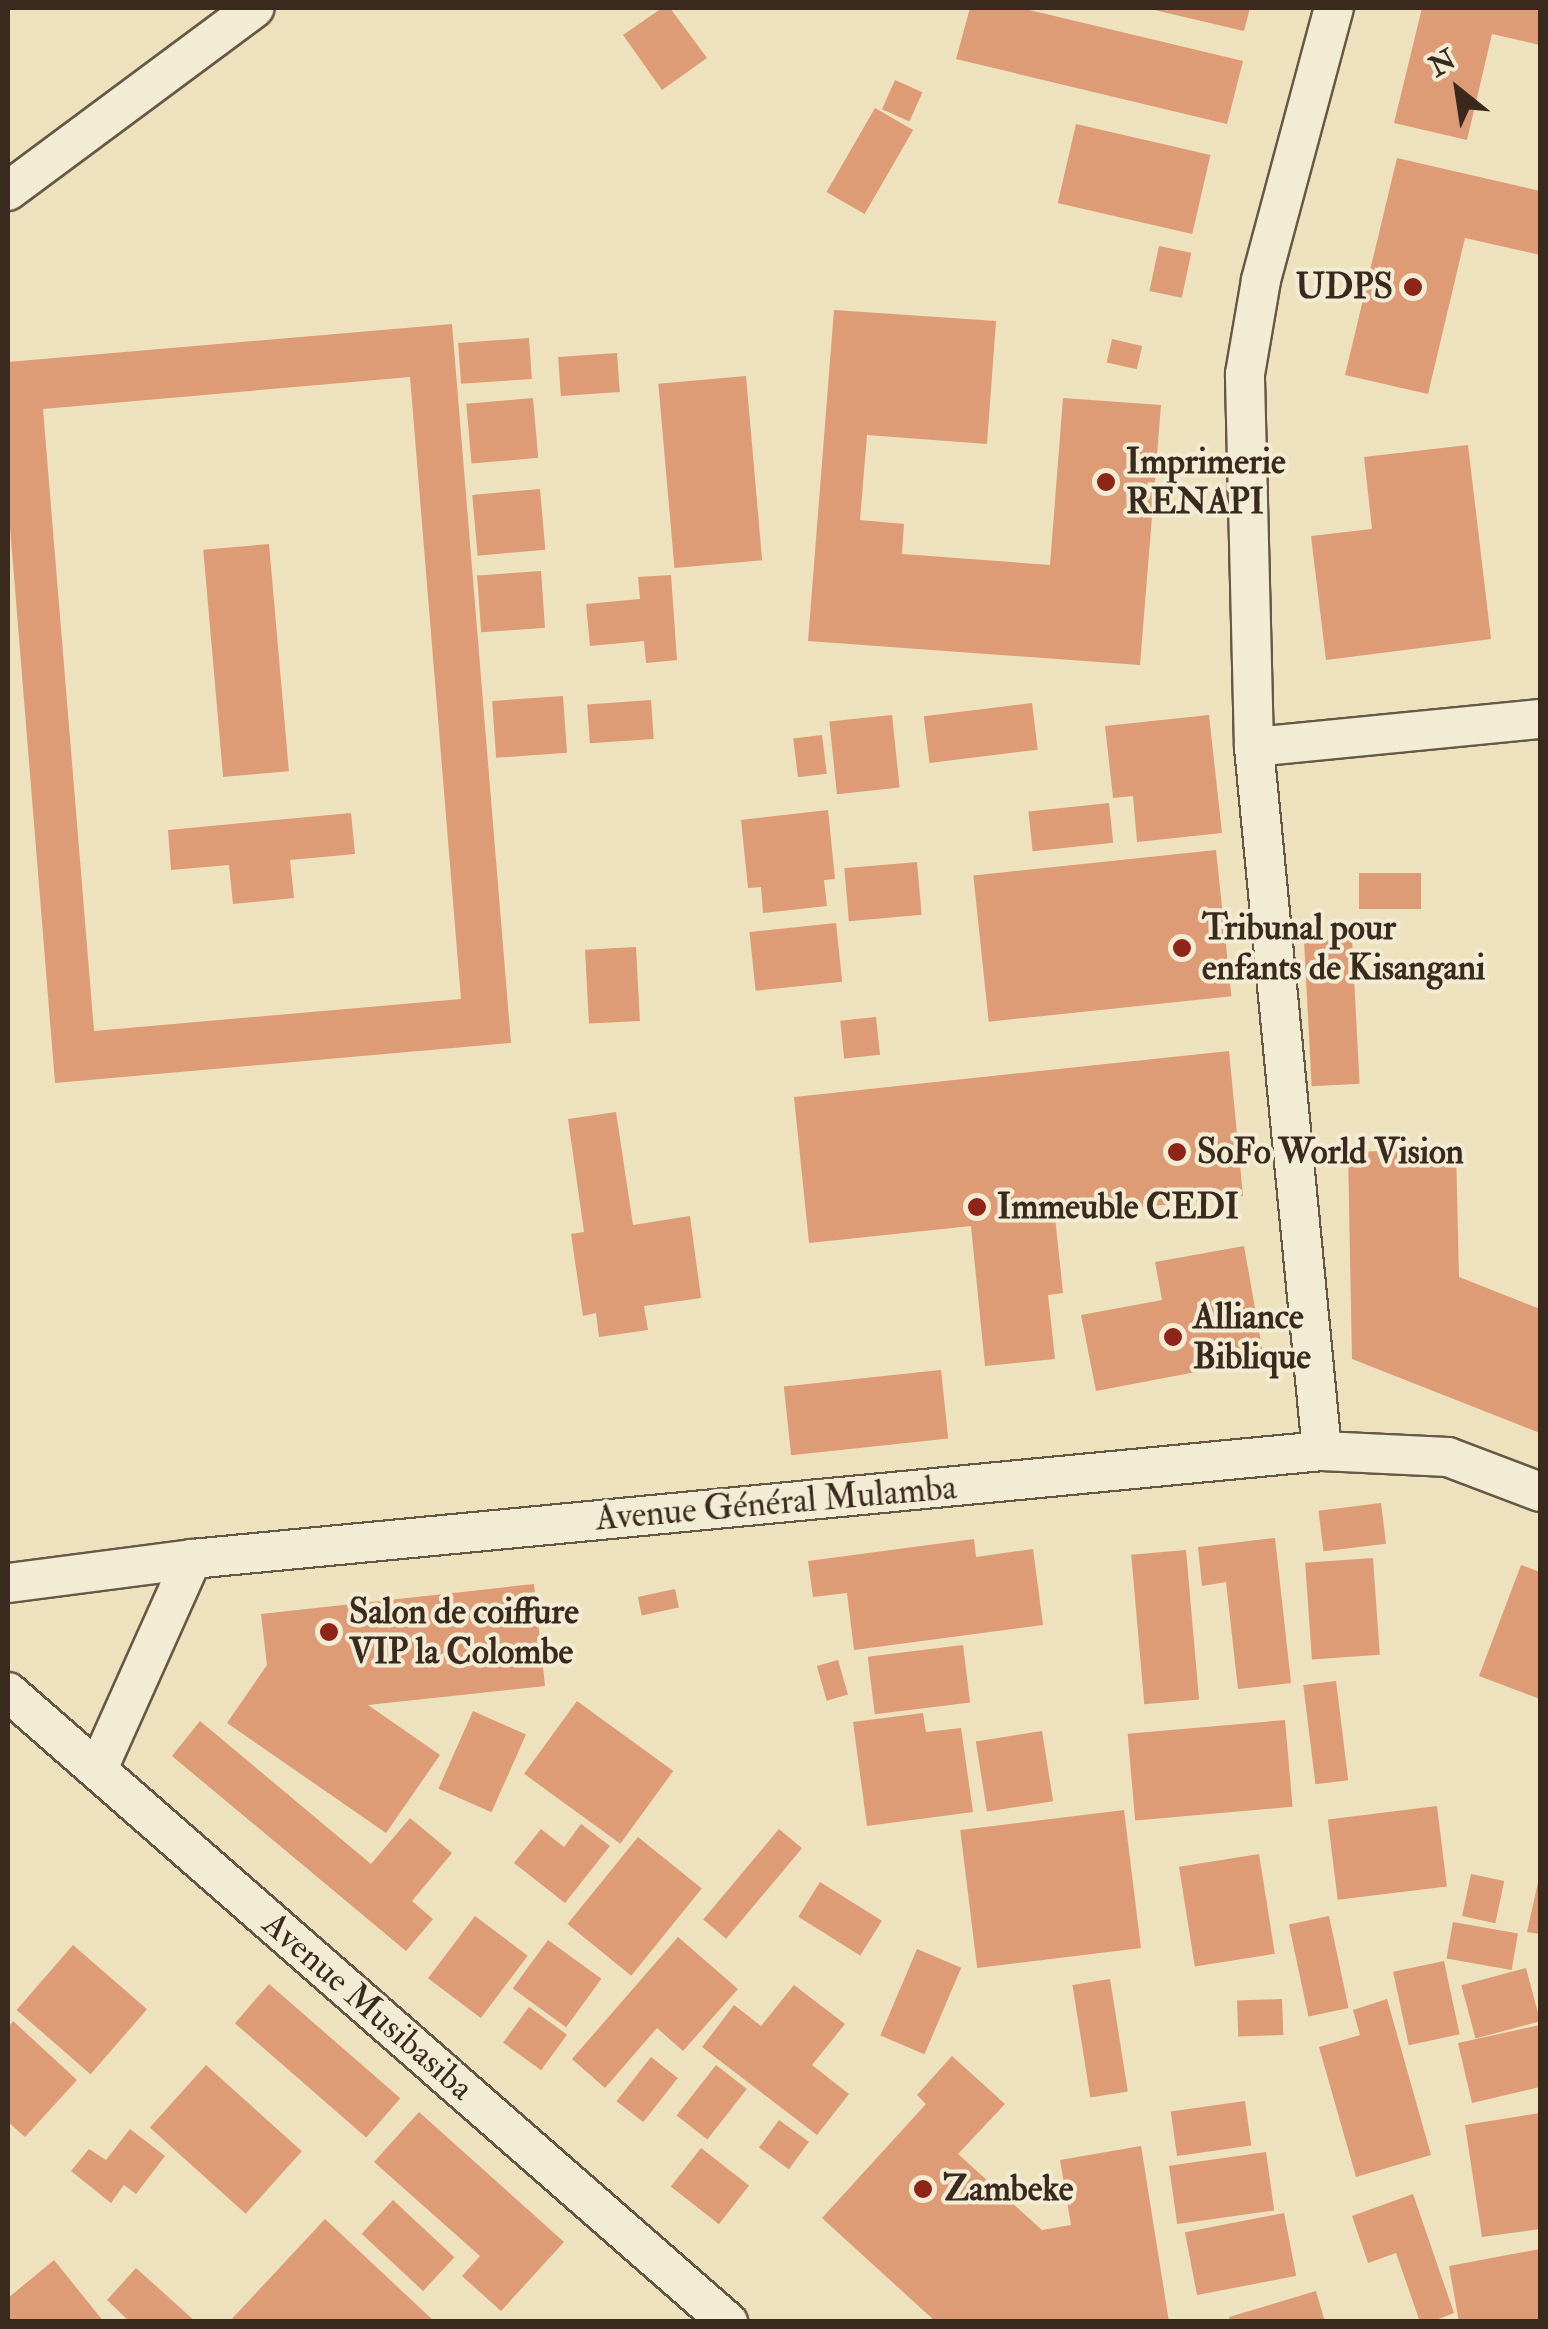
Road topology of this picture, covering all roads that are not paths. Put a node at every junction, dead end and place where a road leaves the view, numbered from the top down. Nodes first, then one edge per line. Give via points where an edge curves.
1 (254, 8) edge
2 (1334, 8) edge
3 (8, 191) edge
4 (1540, 719) edge
5 (1254, 747) junction
6 (1322, 1451) junction
7 (1540, 1492) edge
8 (192, 1558) junction
9 (8, 1582) edge
10 (8, 1692) edge
11 (98, 1769) junction
12 (728, 2322) edge

1 - 3 street
2 - 5 street via 1261,280 1245,374
4 - 5 street
5 - 6 street
6 - 7 street, Avenue Général Mulamba via 1448,1457
6 - 8 street, Avenue Général Mulamba
8 - 9 street, Avenue Général Mulamba
8 - 11 street
10 - 11 street, Avenue Musibasiba
11 - 12 street, Avenue Musibasiba

